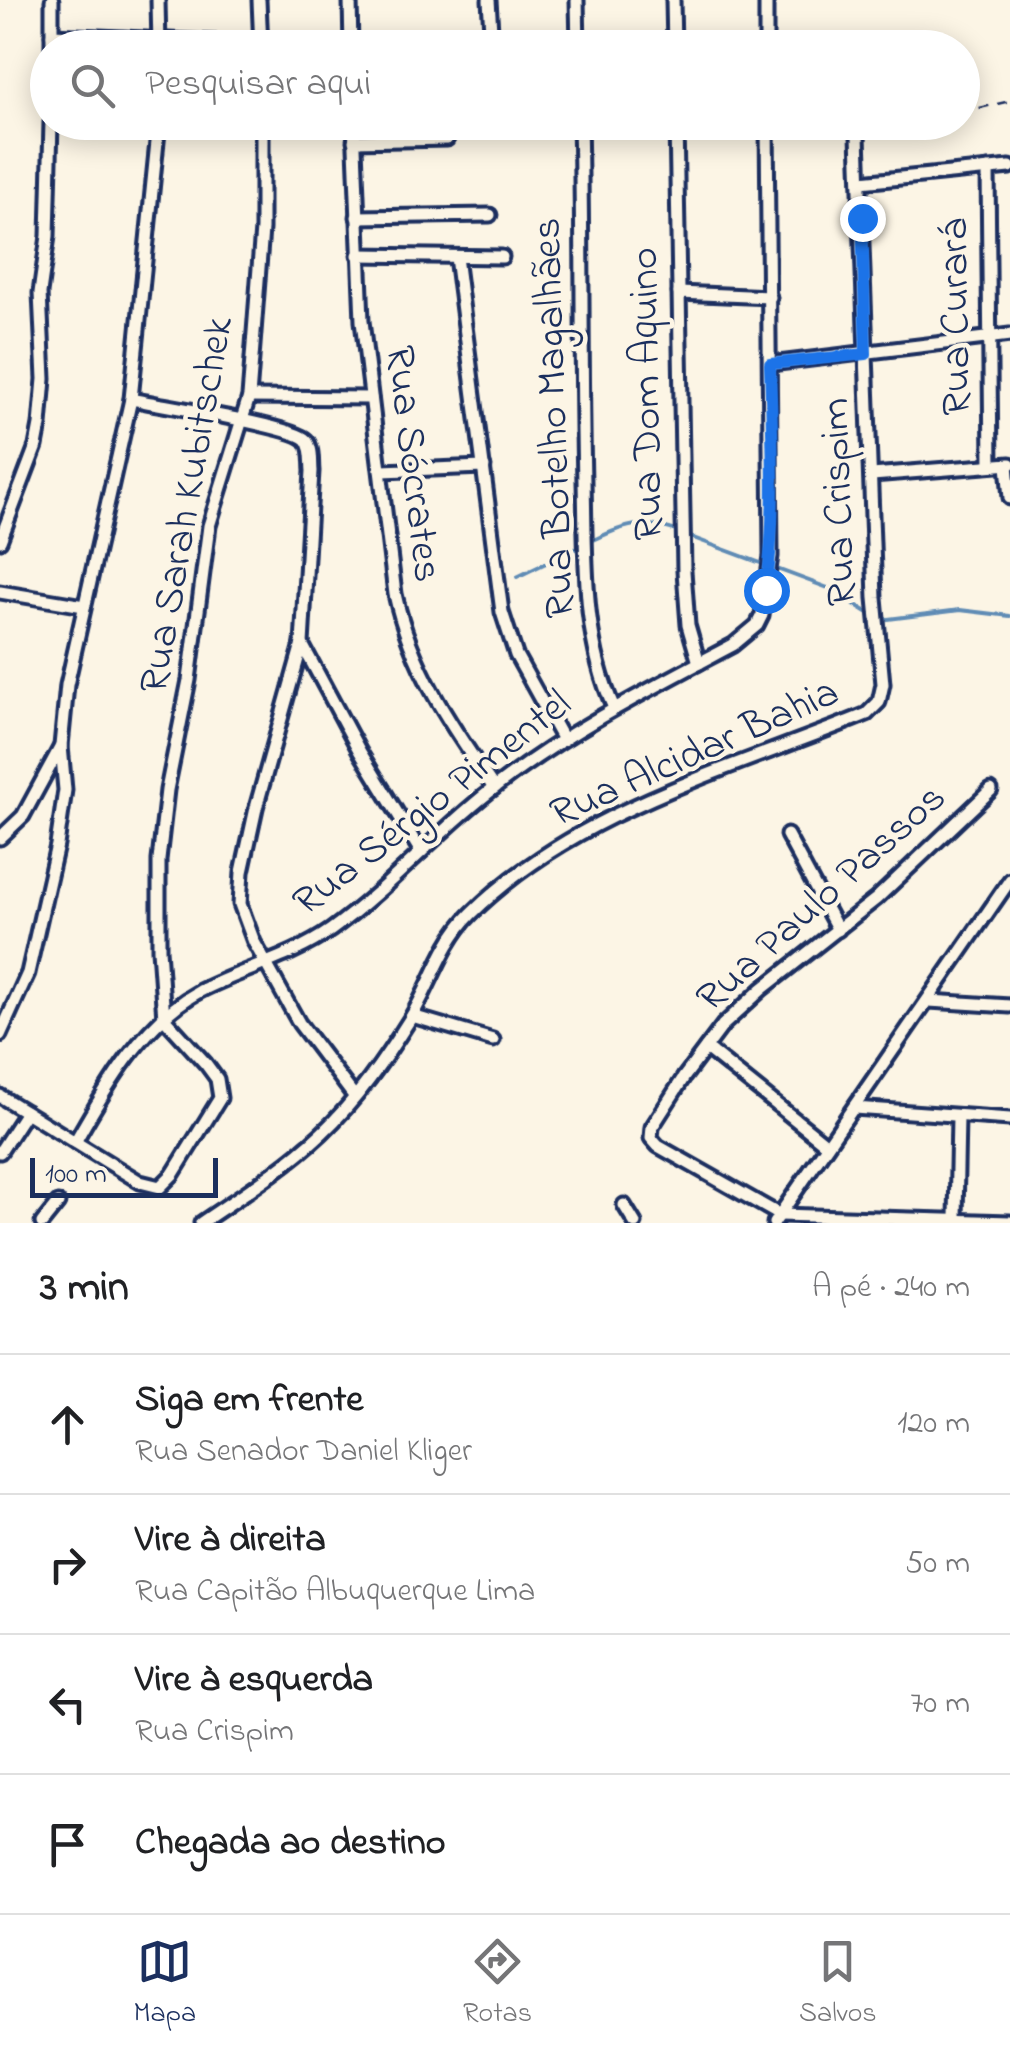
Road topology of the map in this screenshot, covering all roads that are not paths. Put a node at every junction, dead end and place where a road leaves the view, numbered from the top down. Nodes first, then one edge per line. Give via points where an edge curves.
1 (52, 0) edge
2 (158, 0) edge
3 (259, 0) edge
4 (350, 0) edge
5 (489, 0) edge
6 (577, 0) edge
7 (673, 0) edge
8 (766, 0) edge
9 (52, 30) edge
10 (159, 30) edge
11 (260, 30) edge
12 (351, 30) edge
13 (491, 30) edge
14 (578, 30) edge
15 (674, 30) edge
16 (766, 30) edge
17 (51, 140) edge
18 (157, 140) edge
19 (262, 140) edge
20 (400, 140) edge
21 (580, 140) edge
22 (676, 140) edge
23 (767, 140) edge
24 (858, 140) edge
25 (354, 141) joint
26 (1010, 167) edge
27 (988, 169) junction
28 (861, 182) junction
29 (490, 215) dead end
30 (358, 217) junction
31 (358, 255) junction
32 (456, 257) junction
33 (502, 257) dead end
34 (679, 293) junction
35 (770, 297) junction
36 (1010, 335) edge
37 (988, 338) junction
38 (866, 354) junction
39 (770, 364) junction
40 (249, 397) junction
41 (370, 398) junction
42 (131, 399) junction
43 (242, 422) junction
44 (1008, 464) edge
45 (991, 465) junction
46 (484, 467) junction
47 (382, 470) junction
48 (872, 475) junction
49 (1010, 498) edge
50 (0, 541) edge
51 (0, 592) edge
52 (84, 606) junction
53 (302, 644) junction
54 (699, 663) junction
55 (883, 684) joint
56 (614, 708) junction
57 (562, 738) junction
58 (61, 746) junction
59 (494, 788) junction
60 (992, 790) dead end
61 (788, 834) dead end
62 (0, 838) edge
63 (421, 852) junction
64 (1010, 880) edge
65 (992, 907) junction
66 (1010, 908) edge
67 (838, 930) junction
68 (266, 964) junction
69 (929, 1001) junction
70 (1010, 1006) edge
71 (412, 1016) junction
72 (164, 1018) junction
73 (0, 1035) edge
74 (493, 1040) dead end
75 (706, 1048) junction
76 (0, 1096) edge
77 (354, 1096) junction
78 (854, 1108) junction
79 (26, 1112) junction
80 (958, 1117) junction
81 (1010, 1118) edge
82 (75, 1142) junction
83 (827, 1145) junction
84 (0, 1152) edge
85 (58, 1203) dead end
86 (624, 1205) dead end
87 (956, 1218) junction
88 (777, 1219) edge
89 (827, 1220) edge
90 (1010, 1222) edge
91 (42, 1223) edge
92 (201, 1223) edge
93 (635, 1223) edge

1 - 9 street
2 - 10 street
3 - 11 street
4 - 12 street
5 - 13 street
6 - 14 street
7 - 15 street
8 - 16 street
17 - 50 street via 39,303 40,425
18 - 42 street
19 - 40 street, Rua Sarah Kubitschek
20 - 25 street
21 - 56 street, Rua Botelho Magalhães via 590,606 596,657
22 - 34 street, Rua Dom Aquino
23 - 35 street
24 - 28 street, Rua Crispim
25 - 30 street, Rua Sócrates
26 - 27 street
27 - 28 street
27 - 37 street, Rua Curará
28 - 38 street, Rua Crispim
29 - 30 street
30 - 31 street, Rua Sócrates
31 - 32 street
31 - 41 street, Rua Sócrates
32 - 33 street
32 - 46 street
34 - 35 street
34 - 54 street, Rua Dom Aquino via 685,601
35 - 39 street
36 - 37 street
37 - 38 street
37 - 45 street, Rua Curará
38 - 39 street
38 - 48 street, Rua Crispim
39 - 54 street, Rua Sérgio Pimentel via 771,556 762,615 748,634
40 - 41 street
40 - 43 street, Rua Sarah Kubitschek
41 - 47 street, Rua Sócrates
42 - 43 street
42 - 52 street
43 - 53 street via 309,444
43 - 72 street, Rua Sarah Kubitschek via 209,526 162,826
44 - 45 street
44 - 49 street, Rua Curará
45 - 48 street
46 - 47 street
46 - 57 street via 508,634
47 - 59 street, Rua Sócrates via 389,557 407,641 427,686
48 - 55 street, Rua Crispim
51 - 52 street
52 - 58 street
53 - 63 street
53 - 68 street via 242,872 244,920
54 - 56 street, Rua Sérgio Pimentel
55 - 71 street, Rua Alcidar Bahia via 867,714 677,788 546,855 467,918
56 - 57 street, Rua Sérgio Pimentel
57 - 59 street, Rua Sérgio Pimentel
58 - 62 street via 23,816
58 - 73 street via 57,846 28,973
59 - 63 street, Rua Sérgio Pimentel
60 - 67 street, Rua Paulo Passos
61 - 67 street
63 - 68 street, Rua Sérgio Pimentel via 331,929
64 - 65 street
65 - 66 street
65 - 69 street
67 - 75 street, Rua Paulo Passos via 742,1007
68 - 72 street, Rua Sérgio Pimentel via 203,990
68 - 77 street
69 - 70 street
69 - 78 street
71 - 74 street
71 - 77 street, Rua Alcidar Bahia
72 - 82 street, Rua Sérgio Pimentel via 111,1080
72 - 82 street via 220,1089 216,1108 173,1174 160,1187 150,1186
75 - 83 street
75 - 88 street, Rua Paulo Passos via 652,1127 652,1142
76 - 79 street
77 - 92 street, Rua Alcidar Bahia via 312,1142
78 - 80 street
78 - 83 street
79 - 82 street
79 - 84 street
80 - 81 street
80 - 87 street
83 - 88 street
85 - 91 street
86 - 93 street
87 - 89 street
87 - 90 street
88 - 89 street

